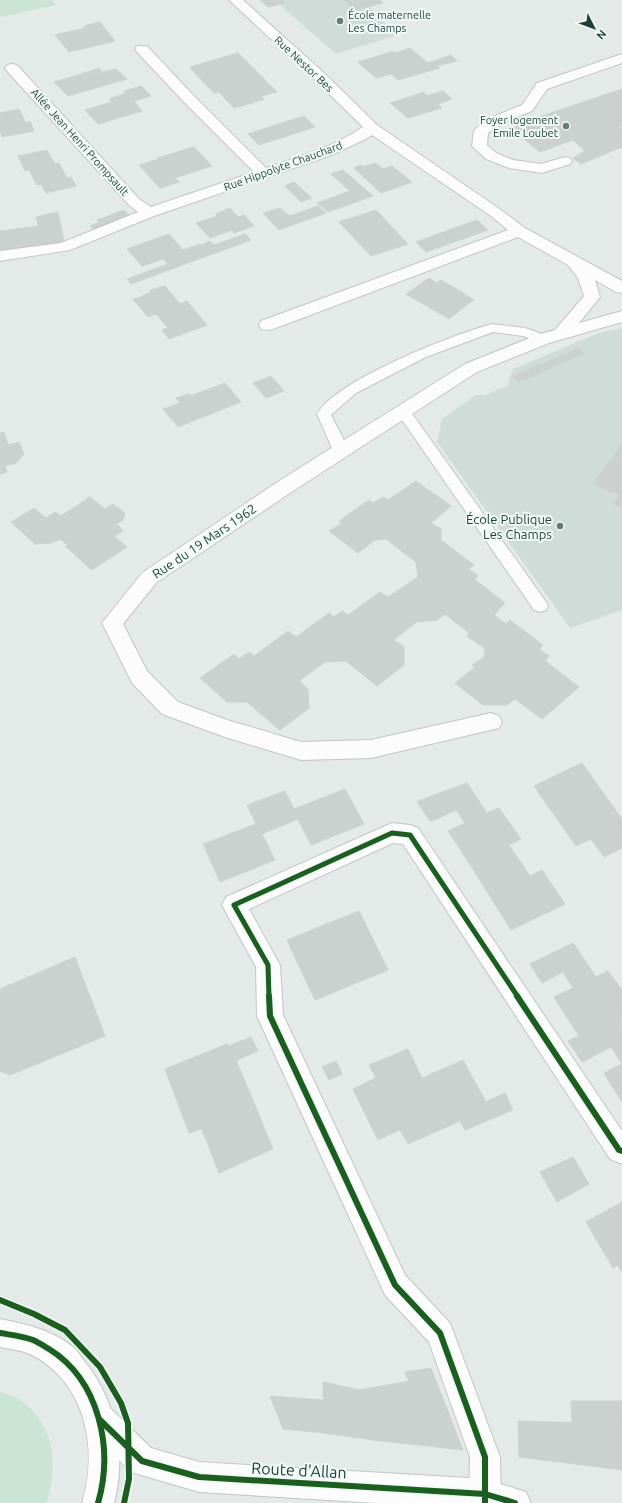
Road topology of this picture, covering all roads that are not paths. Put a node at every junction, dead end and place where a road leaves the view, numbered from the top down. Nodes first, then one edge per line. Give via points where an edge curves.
1 (235, 0) edge
2 (142, 49) dead end
3 (622, 58) edge
4 (12, 68) dead end
5 (372, 128) junction
6 (564, 161) dead end
7 (263, 173) junction
8 (149, 213) junction
9 (519, 231) junction
10 (0, 256) edge
11 (572, 261) junction
12 (622, 288) edge
13 (622, 316) edge
14 (267, 325) dead end
15 (562, 332) junction
16 (542, 339) junction
17 (402, 411) junction
18 (340, 451) junction
19 (540, 606) dead end
20 (491, 722) dead end
21 (622, 1151) edge
22 (0, 1332) edge
23 (100, 1420) junction
24 (485, 1499) edge
25 (98, 1503) edge
26 (516, 1503) edge

1 - 5 street, Rue Nestor Bes
2 - 7 street
3 - 6 street via 542,86 527,108 502,118 481,131 479,146 491,156 509,164 542,170
4 - 8 street, Allée Jean Henri Prompsault via 134,202
5 - 7 street, Rue Hippolyte Chauchard via 324,153
5 - 9 street
7 - 8 street, Rue Hippolyte Chauchard
8 - 10 street, Rue Hippolyte Chauchard via 64,247
9 - 11 street
9 - 14 street
11 - 12 street
11 - 15 street via 586,277 592,297
13 - 15 street, Rue du 19 Mars 1962
15 - 16 street, Rue du 19 Mars 1962
16 - 17 street, Rue du 19 Mars 1962 via 471,368
16 - 18 lane via 525,332 492,328 421,354 351,390 324,414
17 - 18 street, Rue du 19 Mars 1962
17 - 19 lane
18 - 20 street, Rue du 19 Mars 1962 via 149,578 112,623 139,677 170,708 301,751 371,749
21 - 24 street via 410,835 392,833 234,905 268,965 270,1016 395,1285 440,1333 485,1457
22 - 23 street via 34,1340 63,1358 85,1385
23 - 24 street, Route d'Allan via 142,1461 199,1477
23 - 25 street via 104,1453 102,1489
24 - 26 street, Route d'Allan

